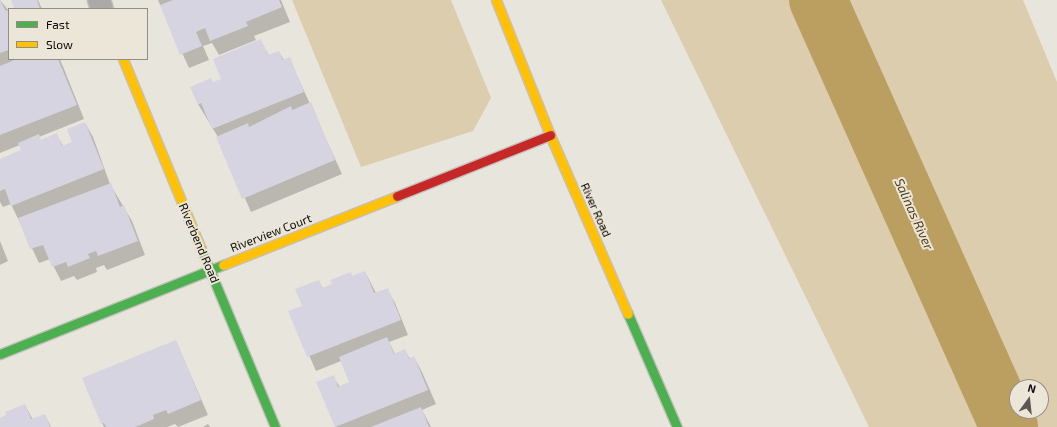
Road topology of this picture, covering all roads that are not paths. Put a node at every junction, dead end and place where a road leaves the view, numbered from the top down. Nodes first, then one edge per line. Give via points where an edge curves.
1 (496, 0) edge
2 (123, 60) edge
3 (550, 135) junction
4 (209, 269) junction
5 (0, 354) edge
6 (276, 427) edge
7 (677, 427) edge

1 - 3 street, River Road
2 - 4 street, Riverbend Road
3 - 4 street, Riverview Court
3 - 7 street, River Road
4 - 5 street, Riverview Court
4 - 6 street, Riverbend Road

